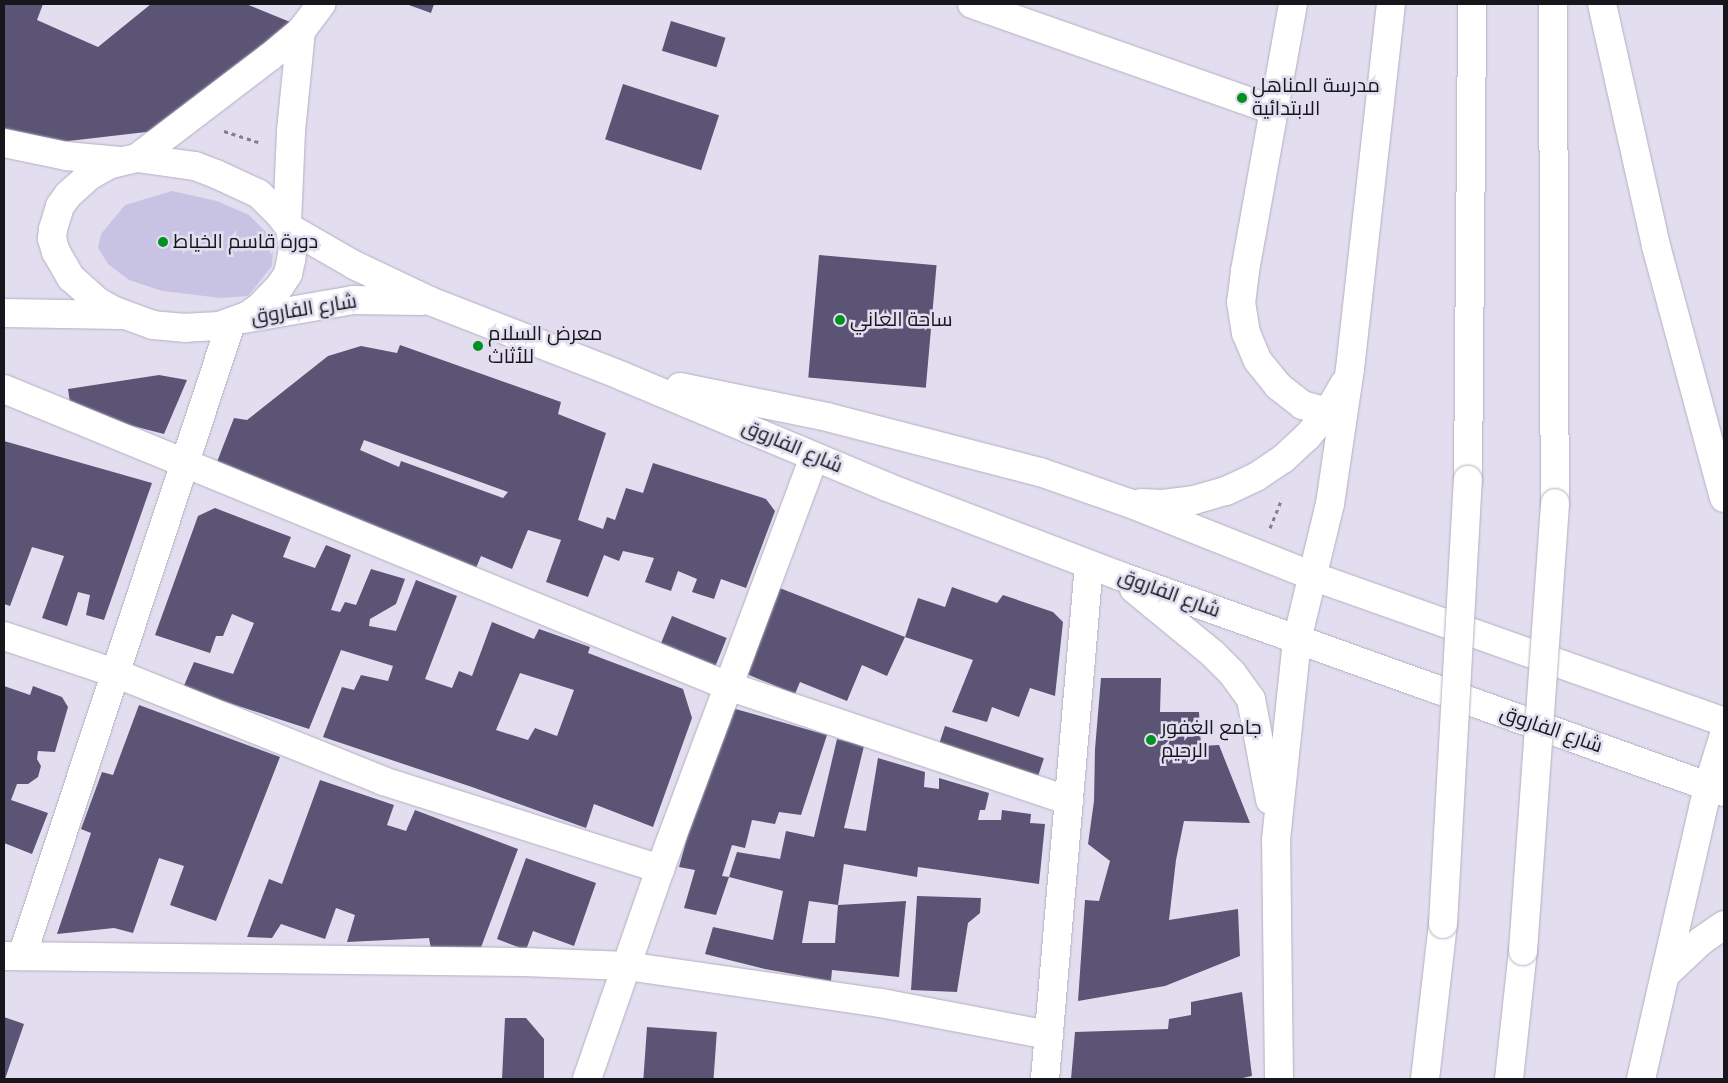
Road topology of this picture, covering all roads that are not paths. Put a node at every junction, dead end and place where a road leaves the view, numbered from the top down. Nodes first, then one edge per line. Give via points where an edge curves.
1 (321, 4) edge
2 (972, 4) edge
3 (1293, 4) edge
4 (1391, 4) edge
5 (1472, 4) edge
6 (1553, 4) edge
7 (1602, 4) edge
8 (301, 31) junction
9 (1275, 111) junction
10 (4, 143) edge
11 (128, 160) junction
12 (288, 225) junction
13 (430, 301) junction
14 (4, 313) edge
15 (125, 315) junction
16 (235, 321) junction
17 (1350, 369) junction
18 (622, 376) junction
19 (4, 389) edge
20 (1328, 412) junction
21 (814, 457) junction
22 (185, 463) junction
23 (1724, 498) edge
24 (1130, 503) junction
25 (1089, 565) junction
26 (1120, 576) junction
27 (1312, 576) junction
28 (4, 636) edge
29 (1297, 640) junction
30 (115, 673) junction
31 (728, 686) junction
32 (1724, 722) edge
33 (1724, 735) edge
34 (1716, 789) edge
35 (1069, 801) junction
36 (1276, 840) junction
37 (660, 869) junction
38 (1724, 925) edge
39 (13, 956) edge
40 (627, 966) junction
41 (1667, 973) junction
42 (1049, 1035) junction
43 (588, 1079) edge
44 (1045, 1079) edge
45 (1279, 1079) edge
46 (1425, 1079) edge
47 (1509, 1079) edge
48 (1641, 1079) edge

1 - 8 main road
2 - 9 main road
3 - 9 main road
4 - 17 main road
5 - 46 main road, bridge via 1468,480 1443,924
6 - 47 main road, bridge via 1555,503 1523,951
7 - 23 main road via 1656,246
8 - 11 main road via 210,104
8 - 12 main road via 291,131
9 - 20 main road via 1245,271 1241,302 1246,332 1258,361 1278,386 1302,405
10 - 11 main road, شارع الفاروق via 66,156
11 - 12 main road, شارع الفاروق via 195,166 235,182 259,194
11 - 15 main road, شارع الفاروق via 89,176 68,195 56,218 52,239 71,278 98,302
12 - 13 main road, شارع الفاروق via 346,261
12 - 16 main road, شارع الفاروق via 293,246 288,274 260,307
13 - 16 main road, شارع الفاروق via 352,300
13 - 18 main road, شارع الفاروق
14 - 15 main road
15 - 16 main road, شارع الفاروق via 153,325 171,327 202,328
16 - 22 main road
17 - 20 main road
17 - 27 main road via 1330,504
18 - 21 main road, شارع الفاروق
18 - 24 main road, شارع الفاروق via 827,417 1040,472
19 - 22 main road
20 - 24 main road via 1283,459 1226,491 1194,500
21 - 25 main road, شارع الفاروق
21 - 31 main road
22 - 30 main road
22 - 31 main road
24 - 27 main road, شارع الفاروق
25 - 26 main road, شارع الفاروق
25 - 35 main road
26 - 29 main road, شارع الفاروق
26 - 36 main road via 1212,654 1232,673 1251,699
27 - 29 main road
27 - 32 main road, شارع الفاروق
28 - 30 main road
29 - 34 main road, شارع الفاروق
29 - 36 main road
30 - 37 main road via 383,781
30 - 39 main road
31 - 35 main road
31 - 37 main road
33 - 34 main road
34 - 41 main road
35 - 42 main road
36 - 45 main road
37 - 40 main road
38 - 41 main road via 1701,941
39 - 40 main road
40 - 42 main road via 882,1003
40 - 43 main road
41 - 48 main road
42 - 44 main road

